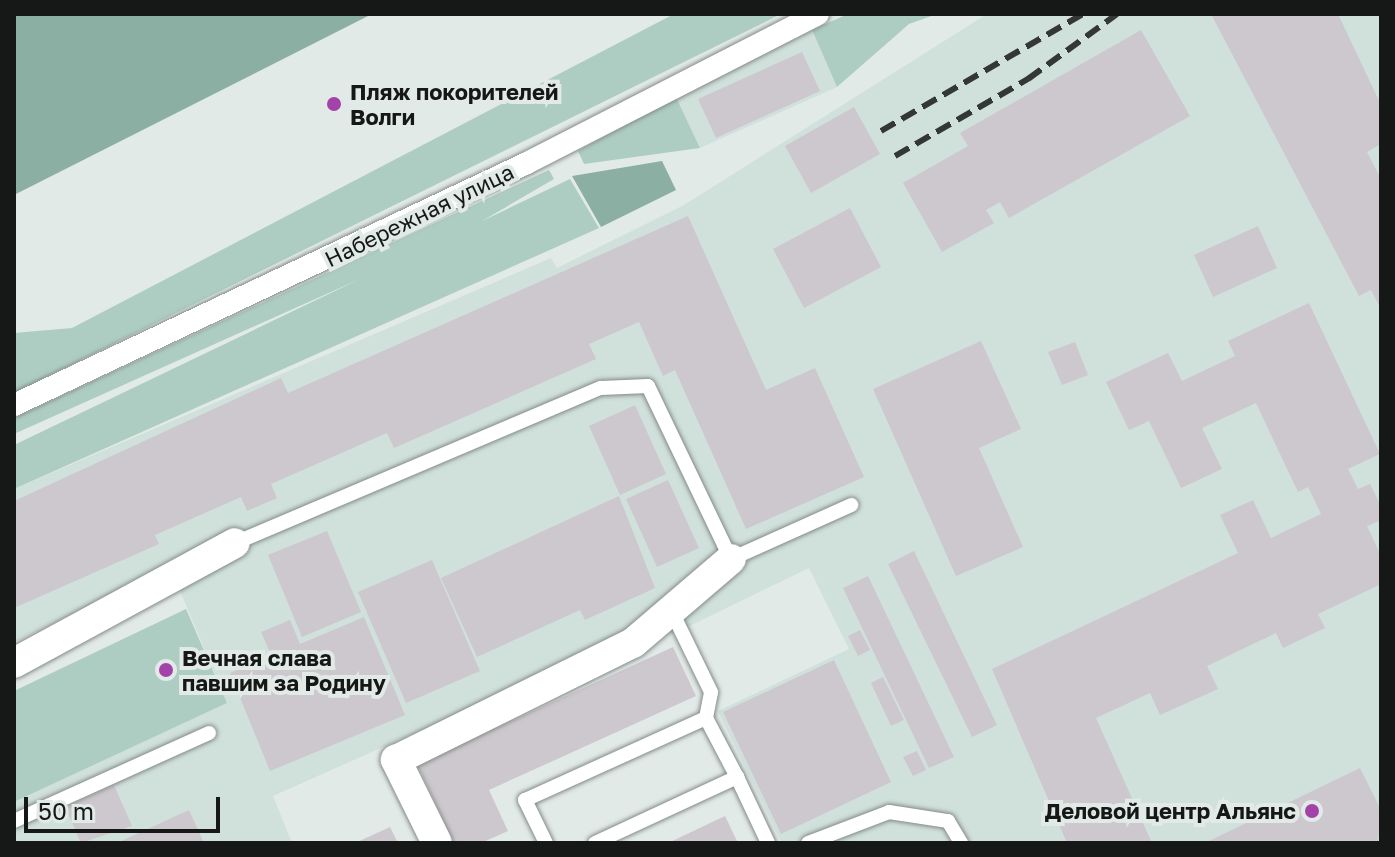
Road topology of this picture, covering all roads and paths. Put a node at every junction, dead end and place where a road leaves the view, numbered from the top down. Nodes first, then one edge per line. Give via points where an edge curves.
1 (818, 14) edge
2 (14, 405) edge
3 (851, 505) dead end
4 (235, 543) joint
5 (731, 559) junction
6 (671, 610) junction
7 (14, 663) edge
8 (706, 718) junction
9 (209, 733) dead end
10 (737, 777) junction
11 (14, 821) edge
12 (437, 843) edge
13 (546, 843) edge
14 (595, 843) edge
15 (768, 843) edge
16 (808, 843) edge
17 (961, 843) edge

1 - 2 street, Набережная улица via 512,170
3 - 5 lane
4 - 5 lane via 601,388 648,386
4 - 7 street
5 - 6 street
6 - 8 lane via 711,692
6 - 12 street via 633,643 396,760
8 - 10 lane
8 - 13 lane via 525,800
9 - 11 lane
10 - 14 lane
10 - 15 lane
16 - 17 lane via 889,812 948,821

